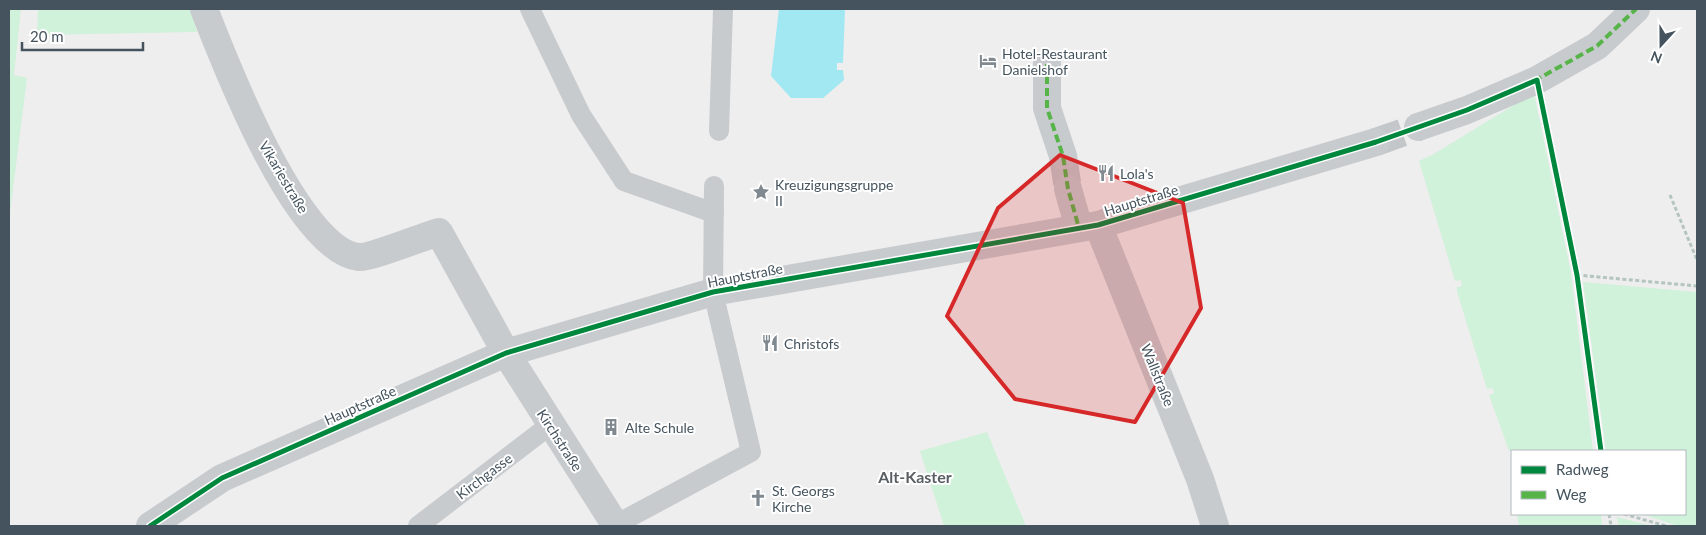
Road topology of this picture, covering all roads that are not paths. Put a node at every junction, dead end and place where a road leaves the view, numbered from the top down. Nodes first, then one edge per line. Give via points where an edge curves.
1 (204, 9) edge
2 (530, 9) edge
3 (723, 9) edge
4 (1636, 9) edge
5 (1047, 64) dead end
6 (1418, 127) tunnel mouth
7 (719, 132) dead end
8 (1376, 142) tunnel mouth
9 (1063, 156) tunnel mouth
10 (714, 186) dead end
11 (1068, 189) tunnel mouth
12 (714, 213) junction
13 (1089, 226) junction
14 (713, 292) junction
15 (506, 353) junction
16 (550, 425) junction
17 (150, 526) edge
18 (418, 526) edge
19 (616, 526) edge
20 (1214, 526) edge

1 - 15 street, Vikariestraße via 233,83 268,153 298,205 329,244 345,254 361,257 439,232
2 - 12 lane via 580,116 624,181
3 - 7 lane
4 - 6 street via 1597,46 1537,80 1468,110
5 - 9 street via 1047,108
8 - 13 street, Hauptstraße
10 - 12 lane
11 - 13 street, Wallstraße
12 - 14 lane
13 - 14 street, Hauptstraße
13 - 20 street, Wallstraße via 1200,479
14 - 15 street, Hauptstraße
14 - 19 lane via 751,452
15 - 16 street, Kirchstraße
15 - 17 street, Hauptstraße via 222,478
16 - 18 lane, Kirchgasse
16 - 19 street, Kirchstraße

